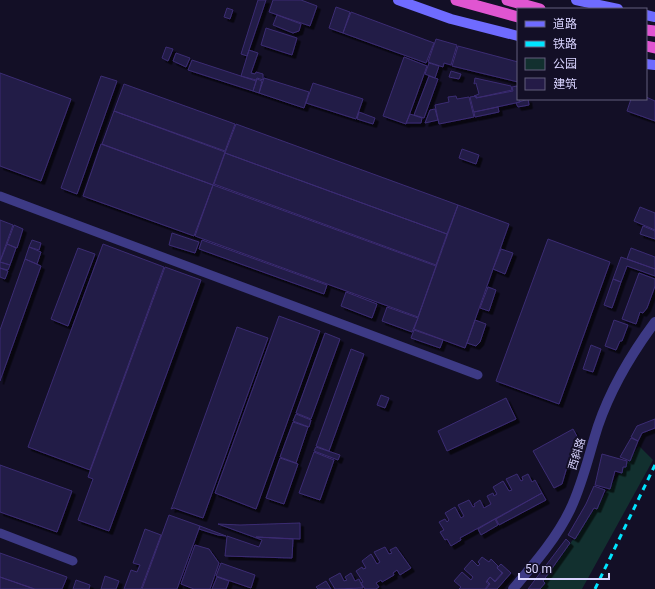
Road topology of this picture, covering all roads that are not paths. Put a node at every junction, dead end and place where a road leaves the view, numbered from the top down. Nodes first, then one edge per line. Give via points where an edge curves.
1 (398, 0) edge
2 (456, 0) edge
3 (507, 0) edge
4 (576, 0) edge
5 (536, 8) edge
6 (613, 8) edge
7 (517, 17) edge
8 (517, 36) edge
9 (0, 196) edge
10 (655, 322) edge
11 (478, 375) dead end
12 (0, 533) edge
13 (73, 561) dead end
14 (513, 589) edge

1 - 8 main road via 451,20
2 - 7 highway
3 - 5 highway
4 - 6 main road
9 - 11 street
10 - 14 street, 西斜路 via 633,352 604,412 570,510 548,546
12 - 13 street

